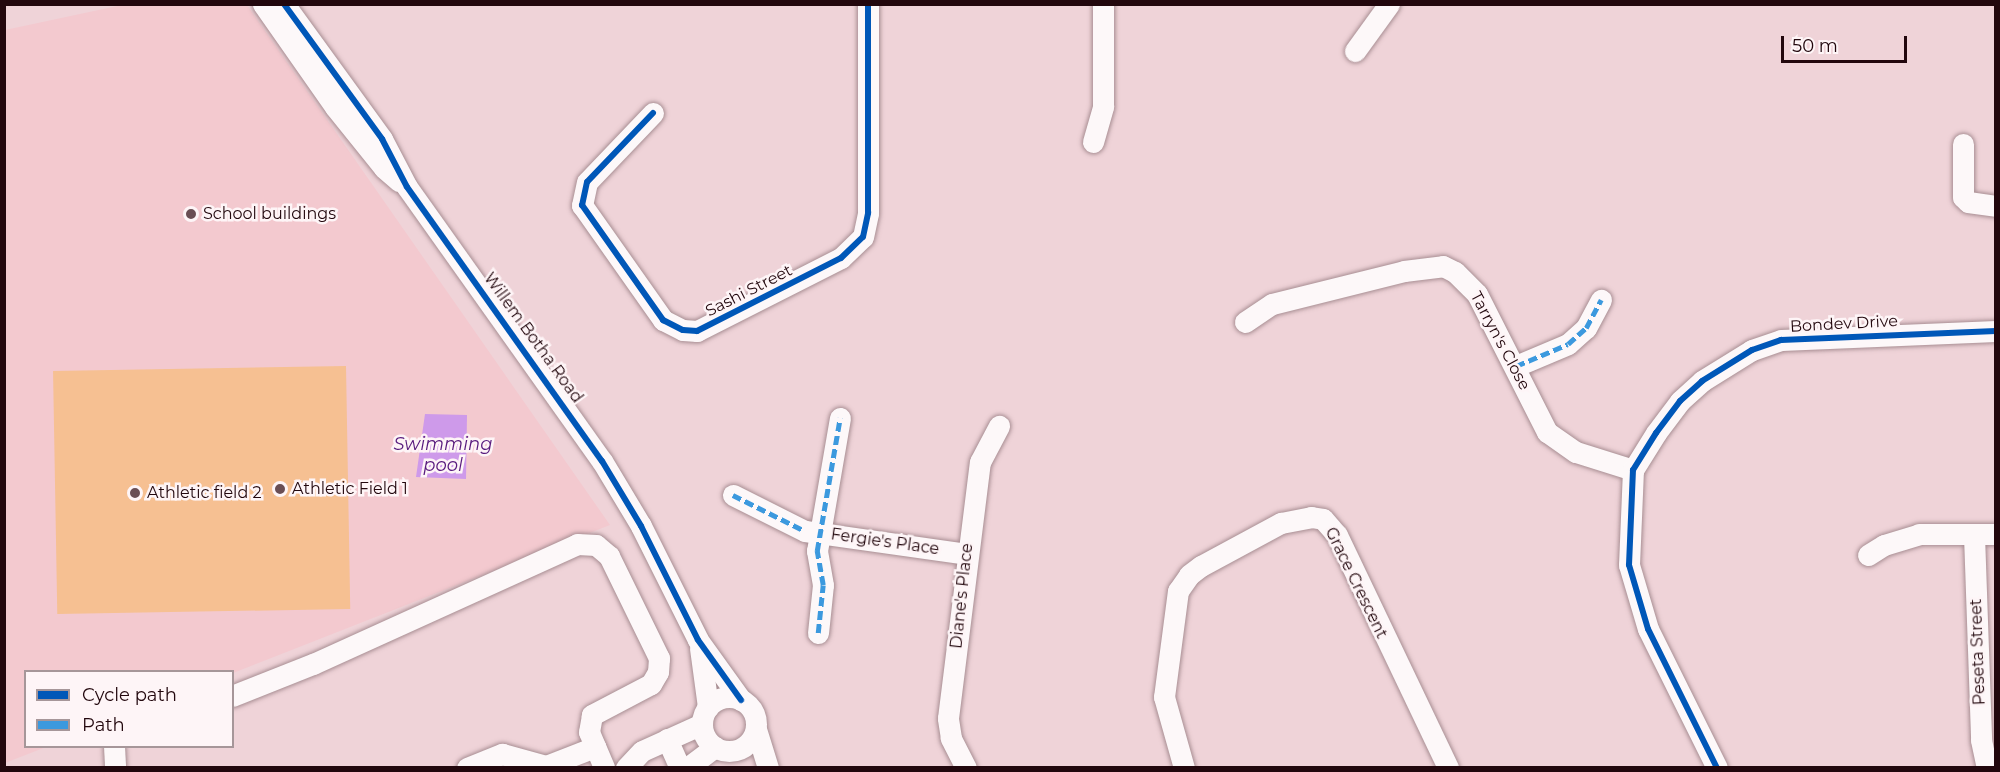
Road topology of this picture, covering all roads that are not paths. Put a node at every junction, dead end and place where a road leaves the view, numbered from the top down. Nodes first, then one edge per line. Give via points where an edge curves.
1 (263, 4) edge
2 (284, 4) edge
3 (868, 4) edge
4 (1103, 4) edge
5 (1389, 4) edge
6 (1355, 51) dead end
7 (653, 113) dead end
8 (1093, 142) dead end
9 (1963, 144) dead end
10 (406, 187) junction
11 (1995, 206) edge
12 (1602, 300) dead end
13 (1245, 322) dead end
14 (1995, 331) edge
15 (1516, 366) junction
16 (840, 418) dead end
17 (999, 426) dead end
18 (1633, 470) junction
19 (733, 495) dead end
20 (812, 532) junction
21 (1995, 534) edge
22 (1974, 535) junction
23 (966, 554) junction
24 (1868, 555) dead end
25 (818, 633) dead end
26 (698, 640) junction
27 (234, 695) edge
28 (741, 700) junction
29 (705, 716) junction
30 (756, 729) junction
31 (667, 739) junction
32 (595, 747) junction
33 (114, 748) edge
34 (719, 749) junction
35 (115, 768) edge
36 (467, 768) edge
37 (604, 768) edge
38 (611, 768) edge
39 (619, 768) edge
40 (626, 768) edge
41 (680, 768) edge
42 (687, 768) edge
43 (745, 768) edge
44 (768, 768) edge
45 (966, 768) edge
46 (1184, 768) edge
47 (1448, 768) edge
48 (1717, 768) edge
49 (1987, 768) edge

1 - 10 street, Willem Botha Road via 335,107 384,168
2 - 10 street, Willem Botha Road via 382,139
3 - 7 street, Sashi Street via 868,213 860,244 842,258 697,331 683,330 663,320 582,205 587,182
4 - 8 street via 1103,106
5 - 6 street
9 - 11 street via 1964,197 1968,202
10 - 26 street, Willem Botha Road via 602,461 641,526
12 - 15 street via 1586,328 1568,344
13 - 15 street, Tarryn's Close via 1272,304 1404,271 1443,266 1477,294
14 - 18 street, Bondev Drive via 1781,340 1752,350 1724,365 1680,401
15 - 18 street, Tarryn's Close via 1539,423 1547,432 1576,452
16 - 20 street
17 - 23 street, Diane's Place via 980,462
18 - 48 street via 1629,565 1637,598 1648,629
19 - 20 street, Fergie's Place
20 - 23 street, Fergie's Place
20 - 25 street via 823,585
21 - 22 street
22 - 24 street via 1919,534 1884,545
22 - 49 street, Peseta Street via 1981,740
23 - 45 street, Diane's Place via 948,728
26 - 28 street, Willem Botha Road
26 - 29 street, Willem Botha Road
27 - 32 street via 313,664 564,549 587,543 609,556 659,658 658,672 651,684 592,715 589,732
28 - 29 street via 723,698
28 - 30 street via 753,712
29 - 31 street
29 - 34 street via 703,733
30 - 34 street via 741,749
30 - 44 street
31 - 40 street via 642,751
31 - 41 street
32 - 36 street via 546,766 502,754
32 - 37 street
33 - 35 street
34 - 42 street
34 - 43 street
38 - 39 street
46 - 47 street, Grace Crescent via 1164,697 1178,591 1188,575 1201,566 1281,524 1311,516 1323,519 1336,536

